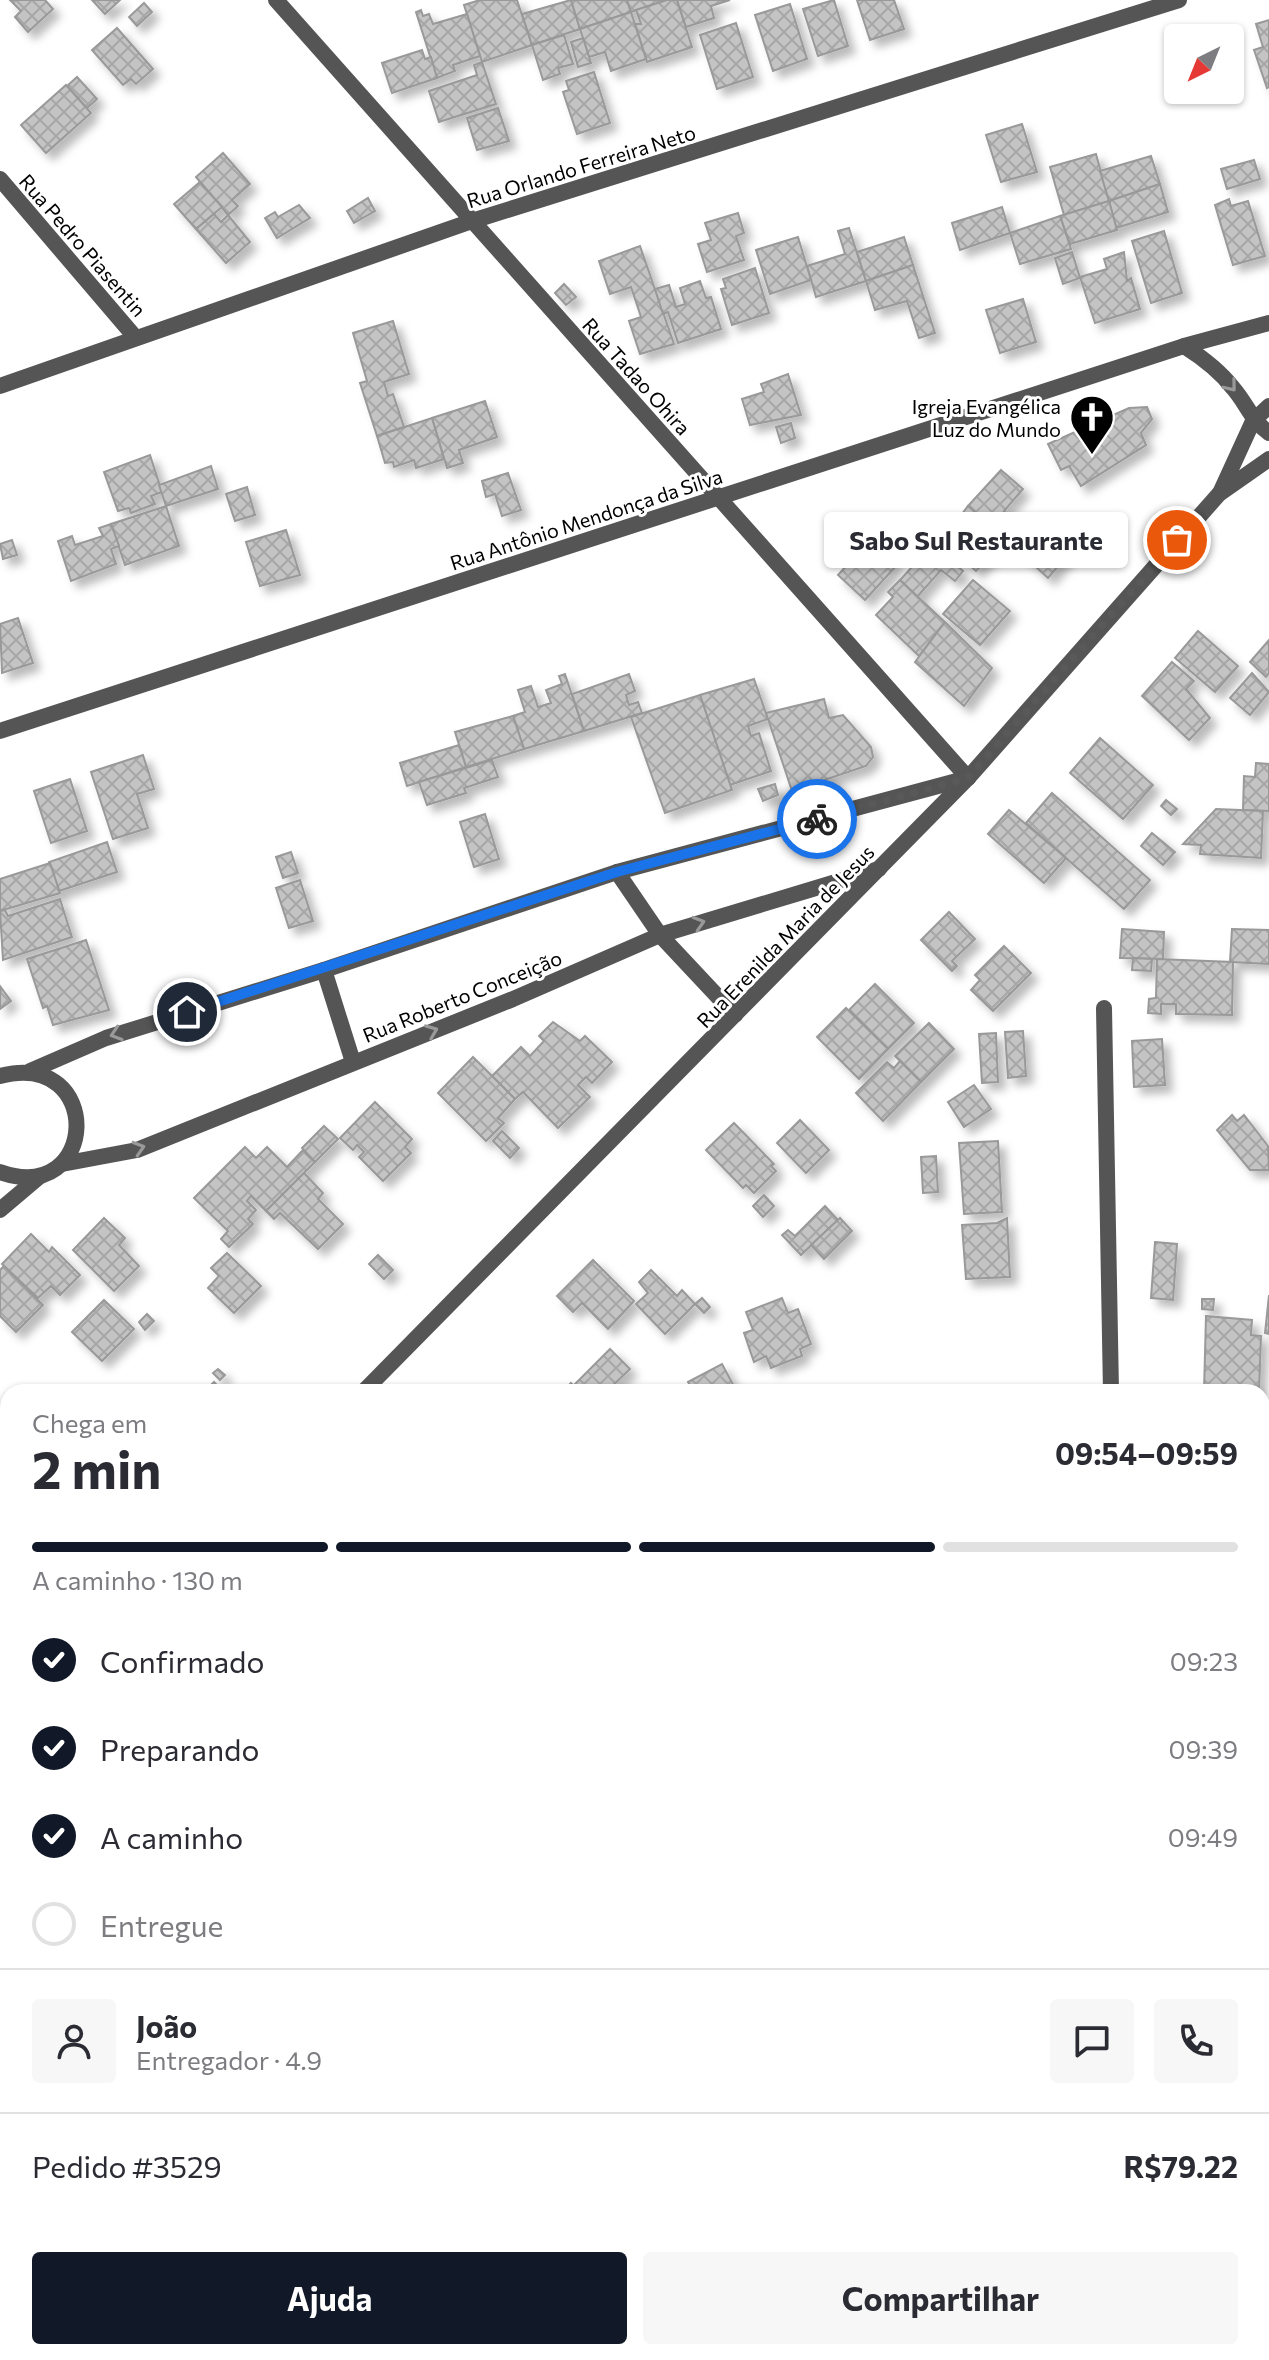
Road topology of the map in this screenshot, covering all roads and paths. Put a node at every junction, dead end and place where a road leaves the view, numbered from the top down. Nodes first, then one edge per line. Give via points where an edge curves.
1 (276, 0) edge
2 (1177, 0) edge
3 (0, 179) edge
4 (472, 221) junction
5 (1269, 323) edge
6 (135, 337) junction
7 (1184, 346) junction
8 (0, 386) edge
9 (1269, 406) edge
10 (1253, 421) junction
11 (1269, 433) edge
12 (1269, 459) edge
13 (1219, 494) junction
14 (718, 497) junction
15 (0, 731) edge
16 (968, 778) junction
17 (879, 869) junction
18 (617, 872) junction
19 (660, 935) junction
20 (324, 970) junction
21 (1104, 1008) dead end
22 (735, 1015) junction
23 (353, 1062) junction
24 (30, 1071) junction
25 (0, 1076) edge
26 (62, 1164) junction
27 (0, 1172) edge
28 (39, 1177) junction
29 (0, 1210) edge
30 (371, 1384) edge
31 (1111, 1384) edge

1 - 4 street, Rua Tadao Ohira
2 - 4 street, Rua Orlando Ferreira Neto
3 - 6 street, Rua Pedro Piasentin
4 - 6 street, Rua Orlando Ferreira Neto
4 - 14 street, Rua Tadao Ohira
5 - 7 street, Rua Antônio Mendonça da Silva
6 - 8 street, Rua Orlando Ferreira Neto
7 -> 10 street via 1220,373
7 - 14 street, Rua Antônio Mendonça da Silva
9 - 10 street, Rua Erenilda Maria de Jesus
10 - 11 street
10 - 13 street, Rua Erenilda Maria de Jesus
12 - 13 street, Rua Erenilda Maria de Jesus
13 - 16 street, Rua Erenilda Maria de Jesus
14 - 15 street, Rua Antônio Mendonça da Silva
14 - 16 street, Rua Tadao Ohira
16 - 17 street, Rua Erenilda Maria de Jesus
16 - 18 street
19 -> 17 street, Rua Roberto Conceição
17 - 22 street, Rua Erenilda Maria de Jesus
18 - 19 street
18 - 20 street
19 - 22 street
23 -> 19 street, Rua Roberto Conceição
20 - 23 street
20 -> 24 street via 106,1038
21 - 31 street
22 - 30 street, Rua Erenilda Maria de Jesus
26 -> 23 street, Rua Roberto Conceição via 137,1150
24 - 25 street
24 - 26 street via 62,1085 76,1109 78,1134
26 - 28 street, Rua Roberto Conceição
27 - 28 street via 18,1179
28 - 29 street

